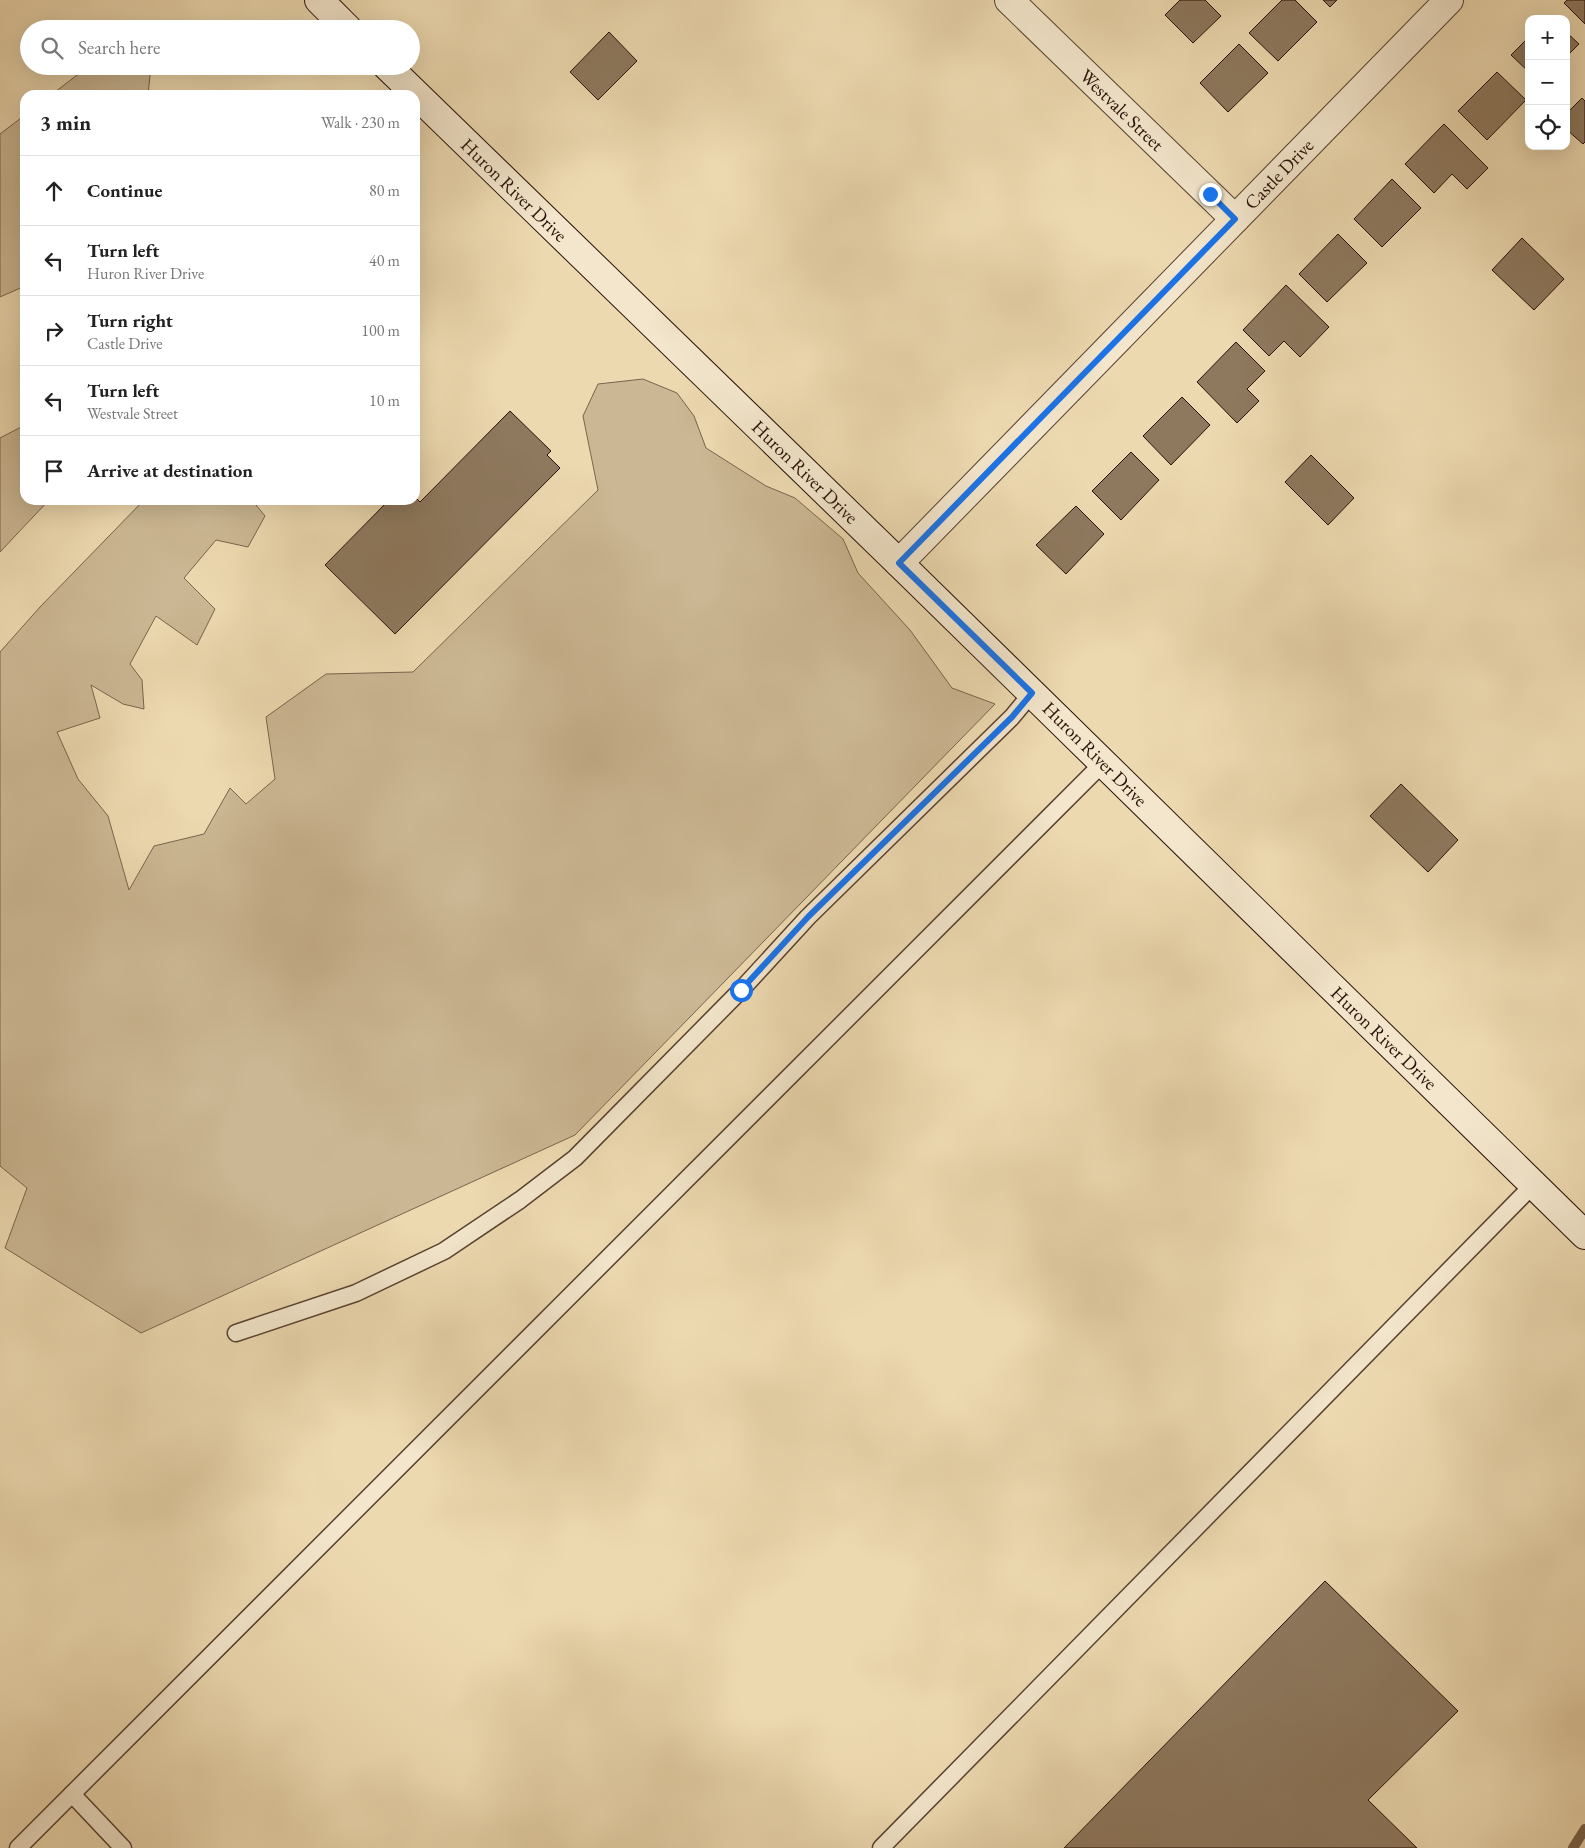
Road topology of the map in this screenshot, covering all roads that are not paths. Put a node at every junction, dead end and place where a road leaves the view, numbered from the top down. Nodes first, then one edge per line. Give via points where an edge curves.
1 (318, 0) edge
2 (1009, 0) edge
3 (1449, 0) edge
4 (339, 20) edge
5 (396, 75) edge
6 (412, 90) edge
7 (420, 98) edge
8 (1235, 219) junction
9 (899, 563) junction
10 (1032, 693) junction
11 (1103, 763) junction
12 (1533, 1185) junction
13 (1585, 1236) edge
14 (236, 1334) dead end
15 (72, 1794) junction
16 (18, 1848) edge
17 (123, 1848) edge
18 (881, 1848) edge

1 - 4 street
2 - 8 street, Westvale Street
3 - 8 street, Castle Drive
5 - 6 street, Huron River Drive
7 - 9 street, Huron River Drive
8 - 9 street, Castle Drive
9 - 10 street, Huron River Drive
10 - 11 street, Huron River Drive
10 - 14 lane via 1012,717 808,917 741,990 575,1158 444,1251 356,1293
11 - 12 street, Huron River Drive
11 - 15 lane
12 - 13 street, Huron River Drive
12 - 18 lane
15 - 16 lane
15 - 17 lane

